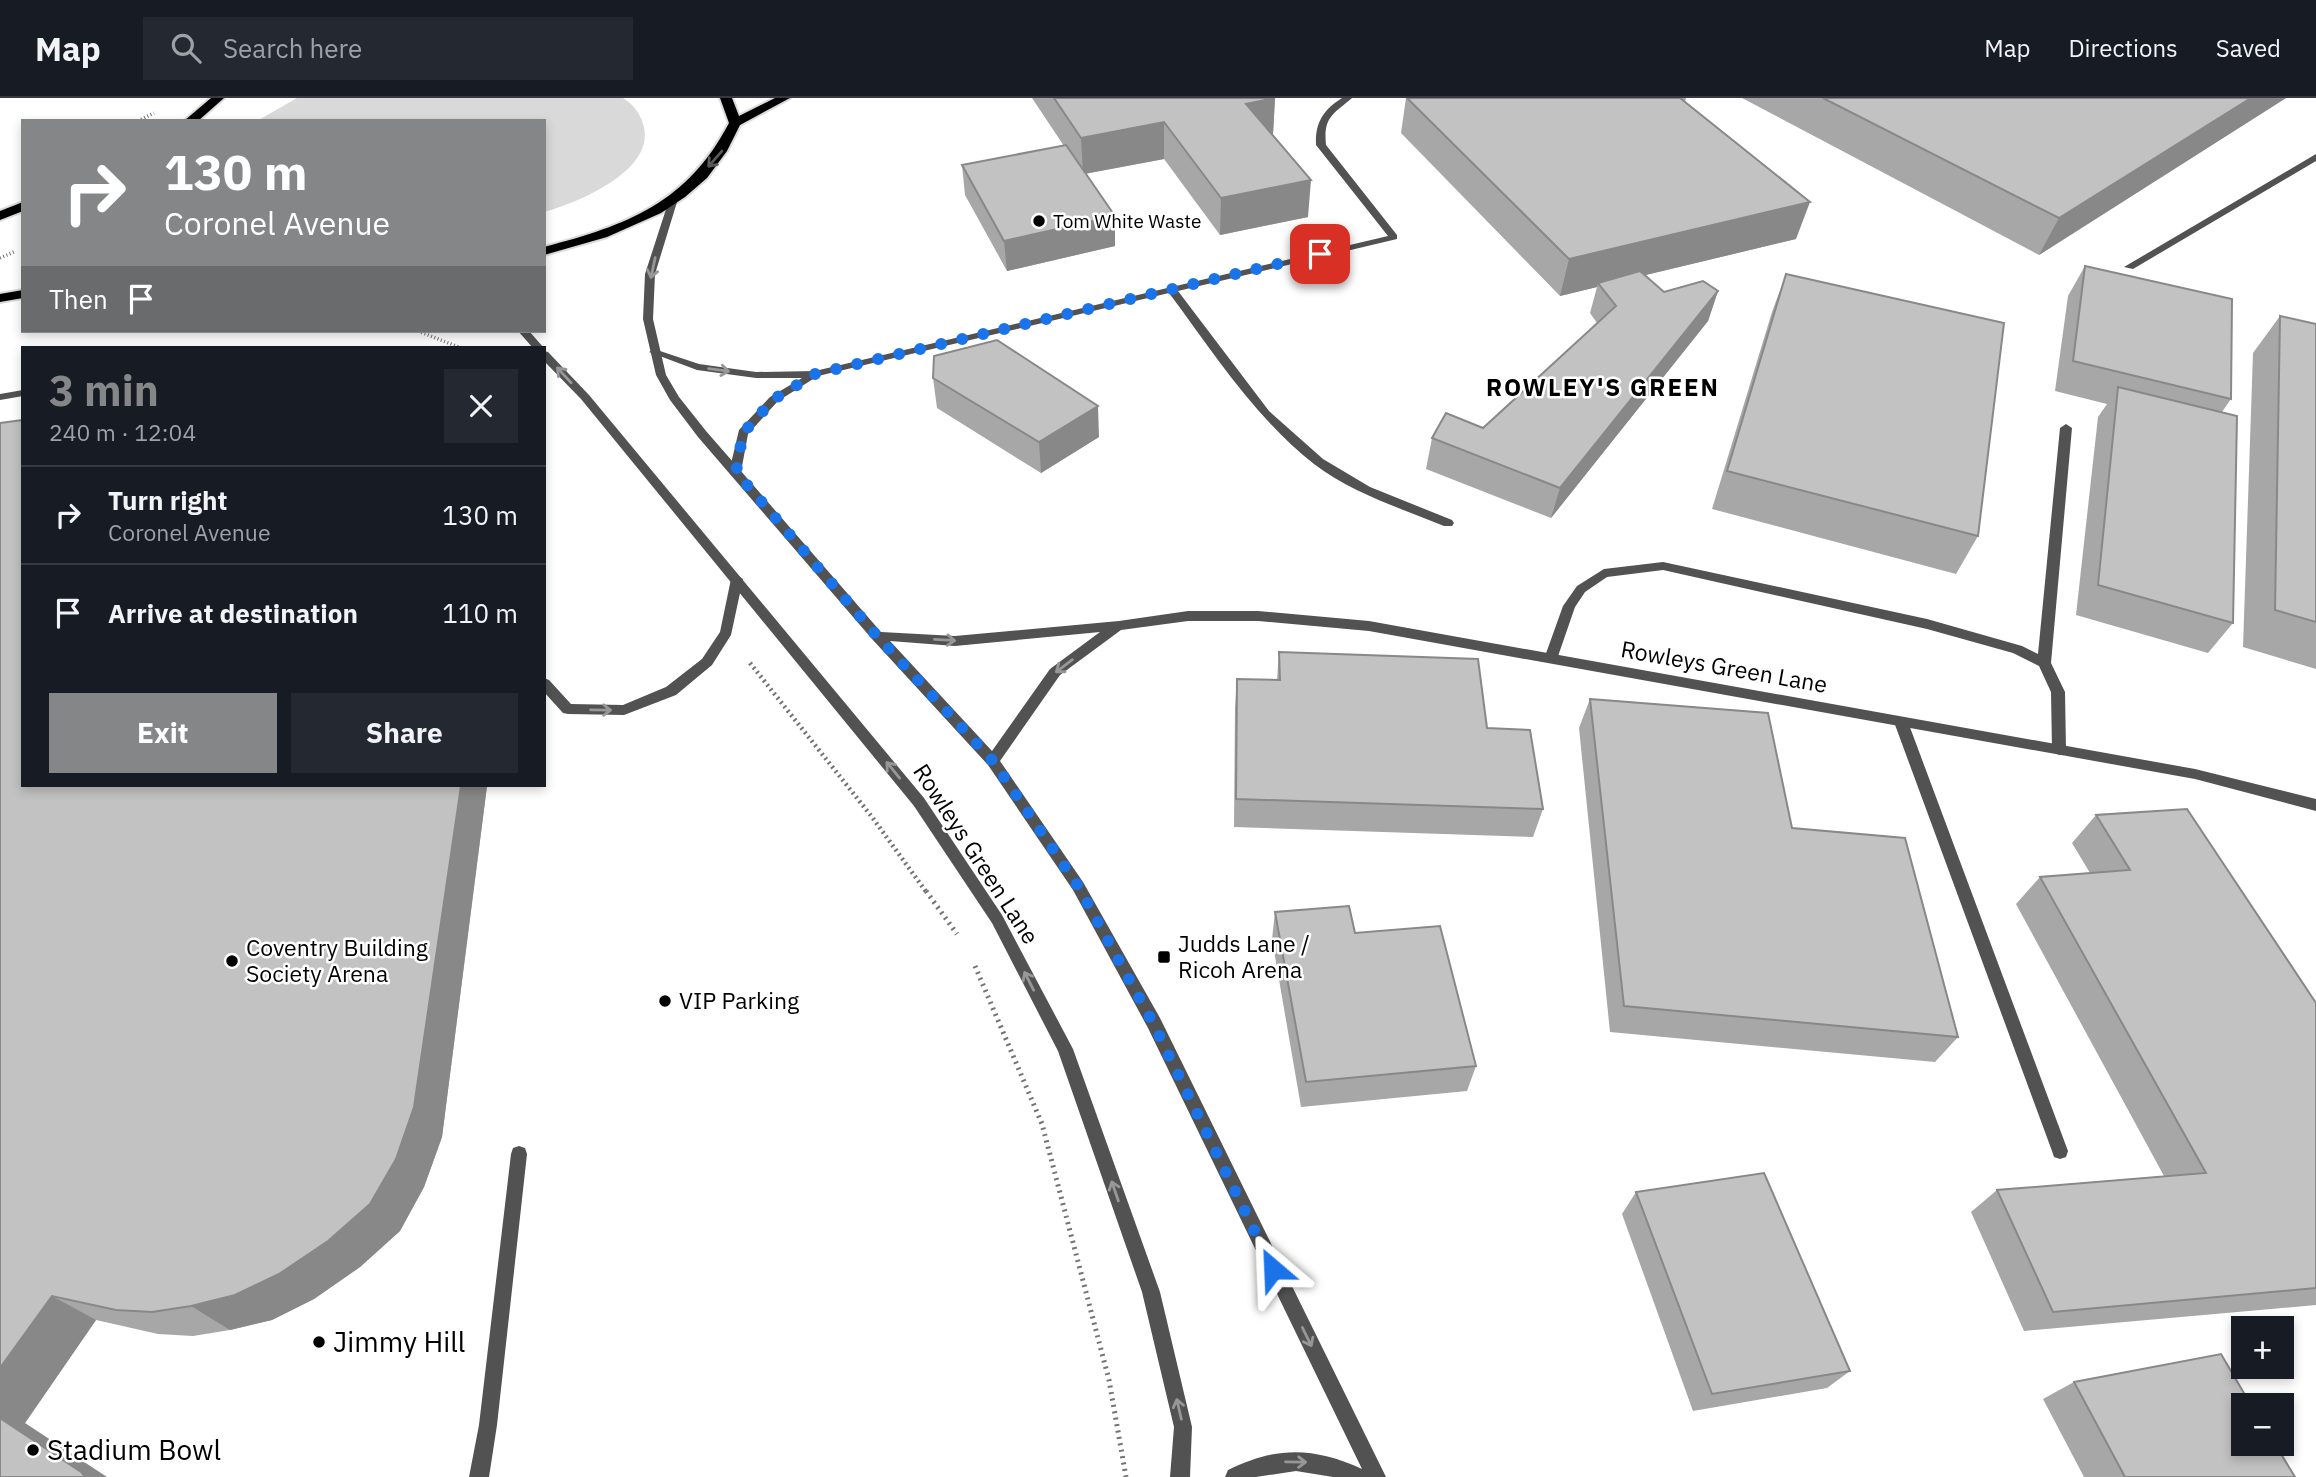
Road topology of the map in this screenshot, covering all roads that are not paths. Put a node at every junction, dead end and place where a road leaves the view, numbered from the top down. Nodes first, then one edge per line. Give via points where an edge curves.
1 (218, 98) edge
2 (726, 98) edge
3 (784, 98) edge
4 (1348, 98) edge
5 (192, 119) edge
6 (735, 123) junction
7 (2316, 158) edge
8 (672, 202) junction
9 (21, 207) edge
10 (0, 216) edge
11 (546, 251) edge
12 (2129, 267) dead end
13 (1172, 290) junction
14 (21, 294) edge
15 (0, 298) edge
16 (525, 333) edge
17 (537, 346) edge
18 (653, 352) junction
19 (546, 356) edge
20 (815, 374) junction
21 (21, 393) edge
22 (0, 397) edge
23 (2067, 428) dead end
24 (736, 472) junction
25 (1448, 523) dead end
26 (737, 579) junction
27 (1119, 626) junction
28 (877, 636) junction
29 (1551, 659) junction
30 (2044, 663) junction
31 (546, 685) edge
32 (1901, 722) junction
33 (2059, 750) junction
34 (993, 761) junction
35 (2316, 805) edge
36 (2060, 1151) dead end
37 (519, 1154) dead end
38 (479, 1477) edge
39 (1180, 1477) edge
40 (1235, 1477) edge
41 (1357, 1477) edge
42 (1376, 1477) edge

1 - 5 highway
2 - 6 highway
3 - 6 highway
4 - 13 street via 1330,110 1319,128 1321,145 1394,237
6 -> 8 highway via 725,147
7 - 12 street
8 - 11 highway via 602,237
8 -> 18 street via 650,274 648,319
9 - 10 highway
13 - 20 street
13 - 25 street via 1265,413 1319,462 1366,490
14 - 15 highway
16 - 17 street
18 -> 20 street via 697,367 756,375
18 - 24 street via 674,398
26 -> 19 street, Rowleys Green Lane
20 - 24 street via 774,399 743,433
21 - 22 street
23 - 30 street
24 - 28 street
31 -> 26 street via 568,709 624,710 671,691 707,662 726,632
39 -> 26 street, Rowleys Green Lane via 1183,1427 1151,1292 1065,1049 997,919 919,802
28 -> 27 street, Rowleys Green Lane via 955,640
27 - 29 street, Rowleys Green Lane via 1188,616 1258,616 1369,626
27 -> 34 street, Rowleys Green Lane via 1055,672
28 - 34 street
29 - 30 street via 1569,607 1581,589 1604,573 1663,565 1927,624 2017,649
29 - 32 street, Rowleys Green Lane
30 - 33 street via 2057,692
32 - 33 street, Rowleys Green Lane
32 - 36 street
33 - 35 street, Rowleys Green Lane via 2195,774
34 -> 42 street via 1078,886 1153,1023
37 - 38 street
40 -> 41 street via 1248,1469 1294,1460 1340,1468

